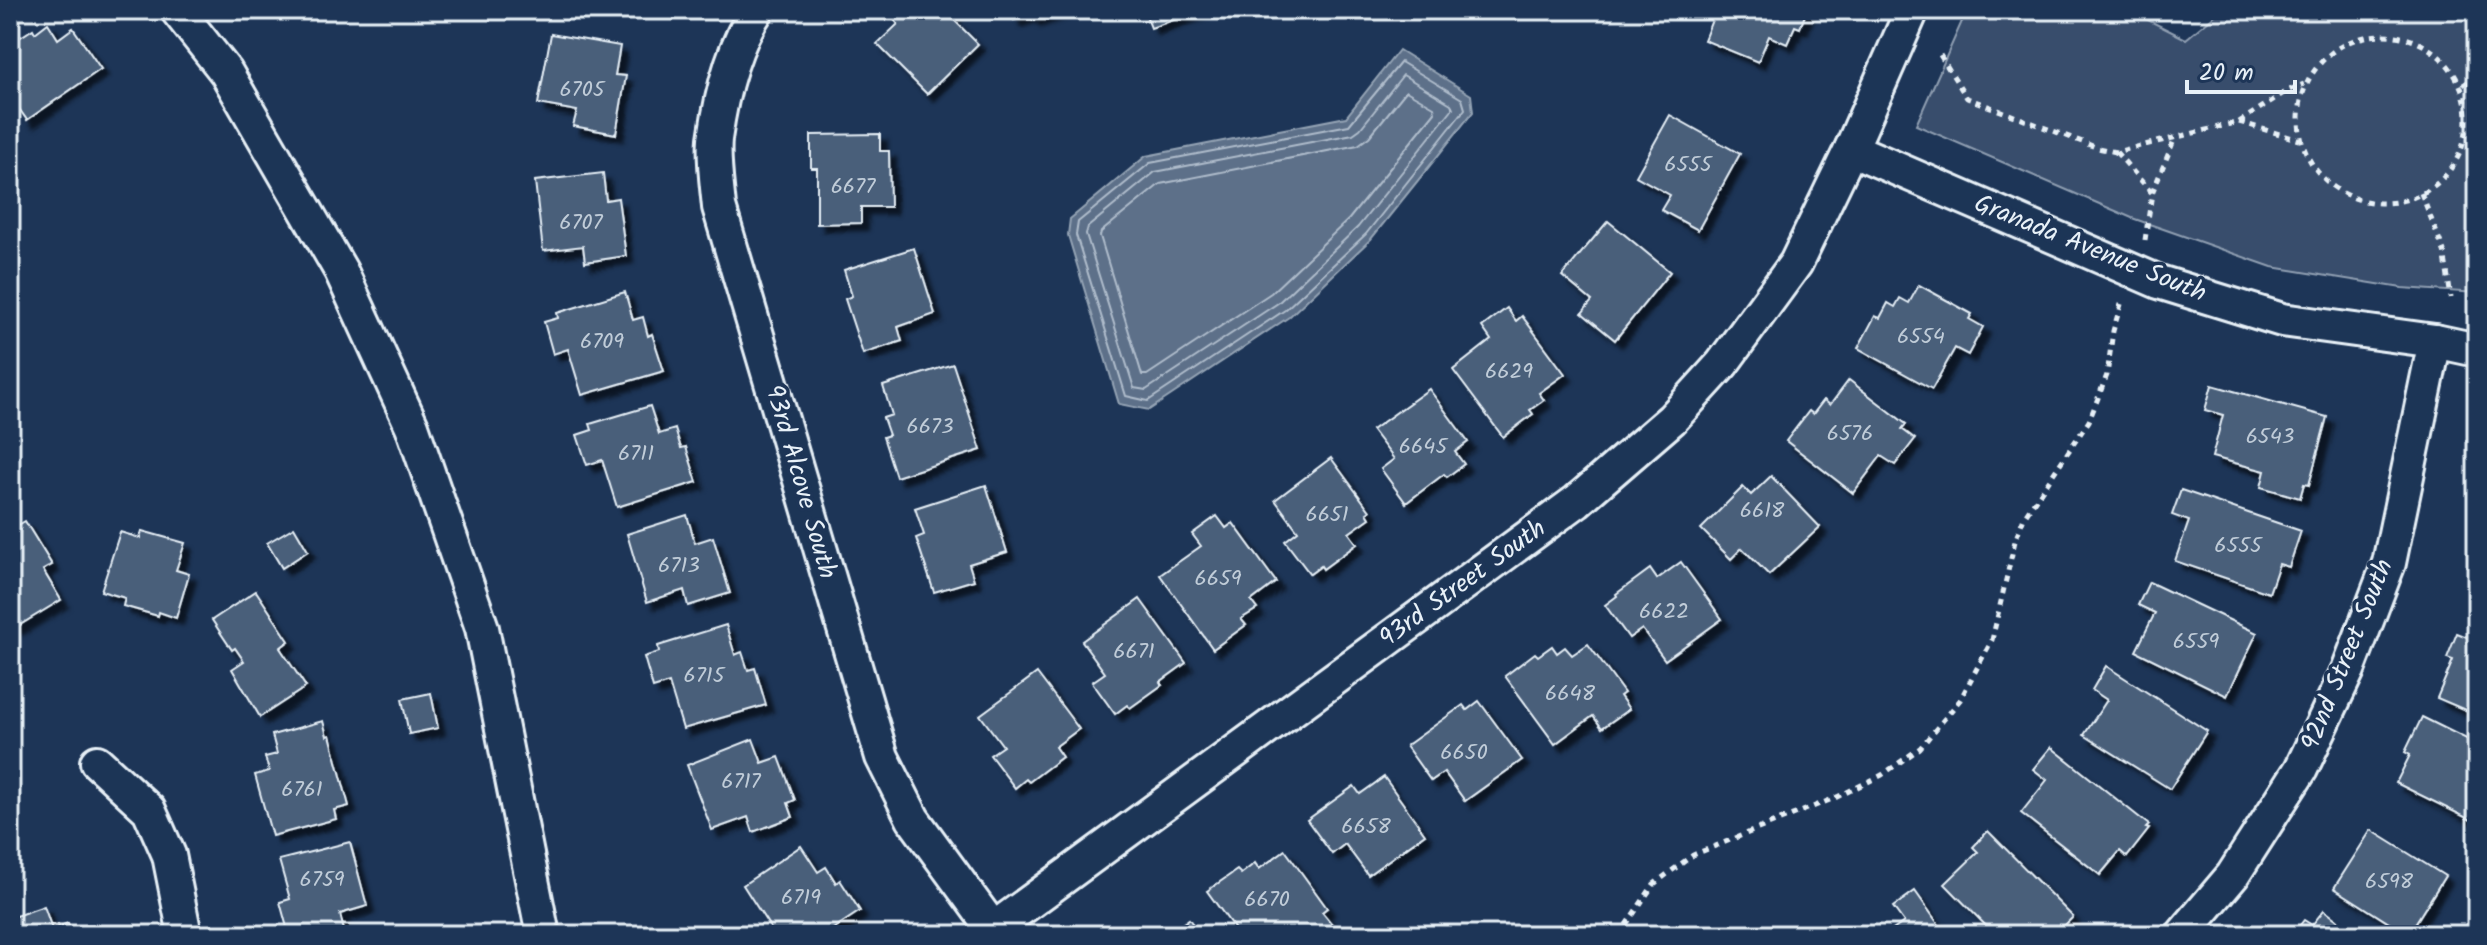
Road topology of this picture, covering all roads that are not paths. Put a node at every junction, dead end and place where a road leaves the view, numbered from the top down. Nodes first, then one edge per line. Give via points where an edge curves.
1 (177, 10) edge
2 (757, 10) edge
3 (1912, 10) edge
4 (1851, 149) junction
5 (2435, 341) junction
6 (2477, 350) edge
7 (97, 762) dead end
8 (989, 932) edge
9 (185, 935) edge
10 (543, 935) edge
11 (2182, 935) edge

1 - 10 street via 226,72 341,271 412,426 482,628
2 - 8 street, 93rd Alcove South via 728,75 715,141 719,207 882,757 913,819
3 - 4 street, 93rd Street South
4 - 5 street, Granada Avenue South via 2159,282 2282,320
4 - 8 street, 93rd Street South via 1796,263 1722,364 1672,419 1577,501
5 - 6 street, Granada Avenue South
5 - 11 street, 92nd Street South via 2389,563 2348,670 2301,769 2233,875
7 - 9 street via 149,810 169,855

